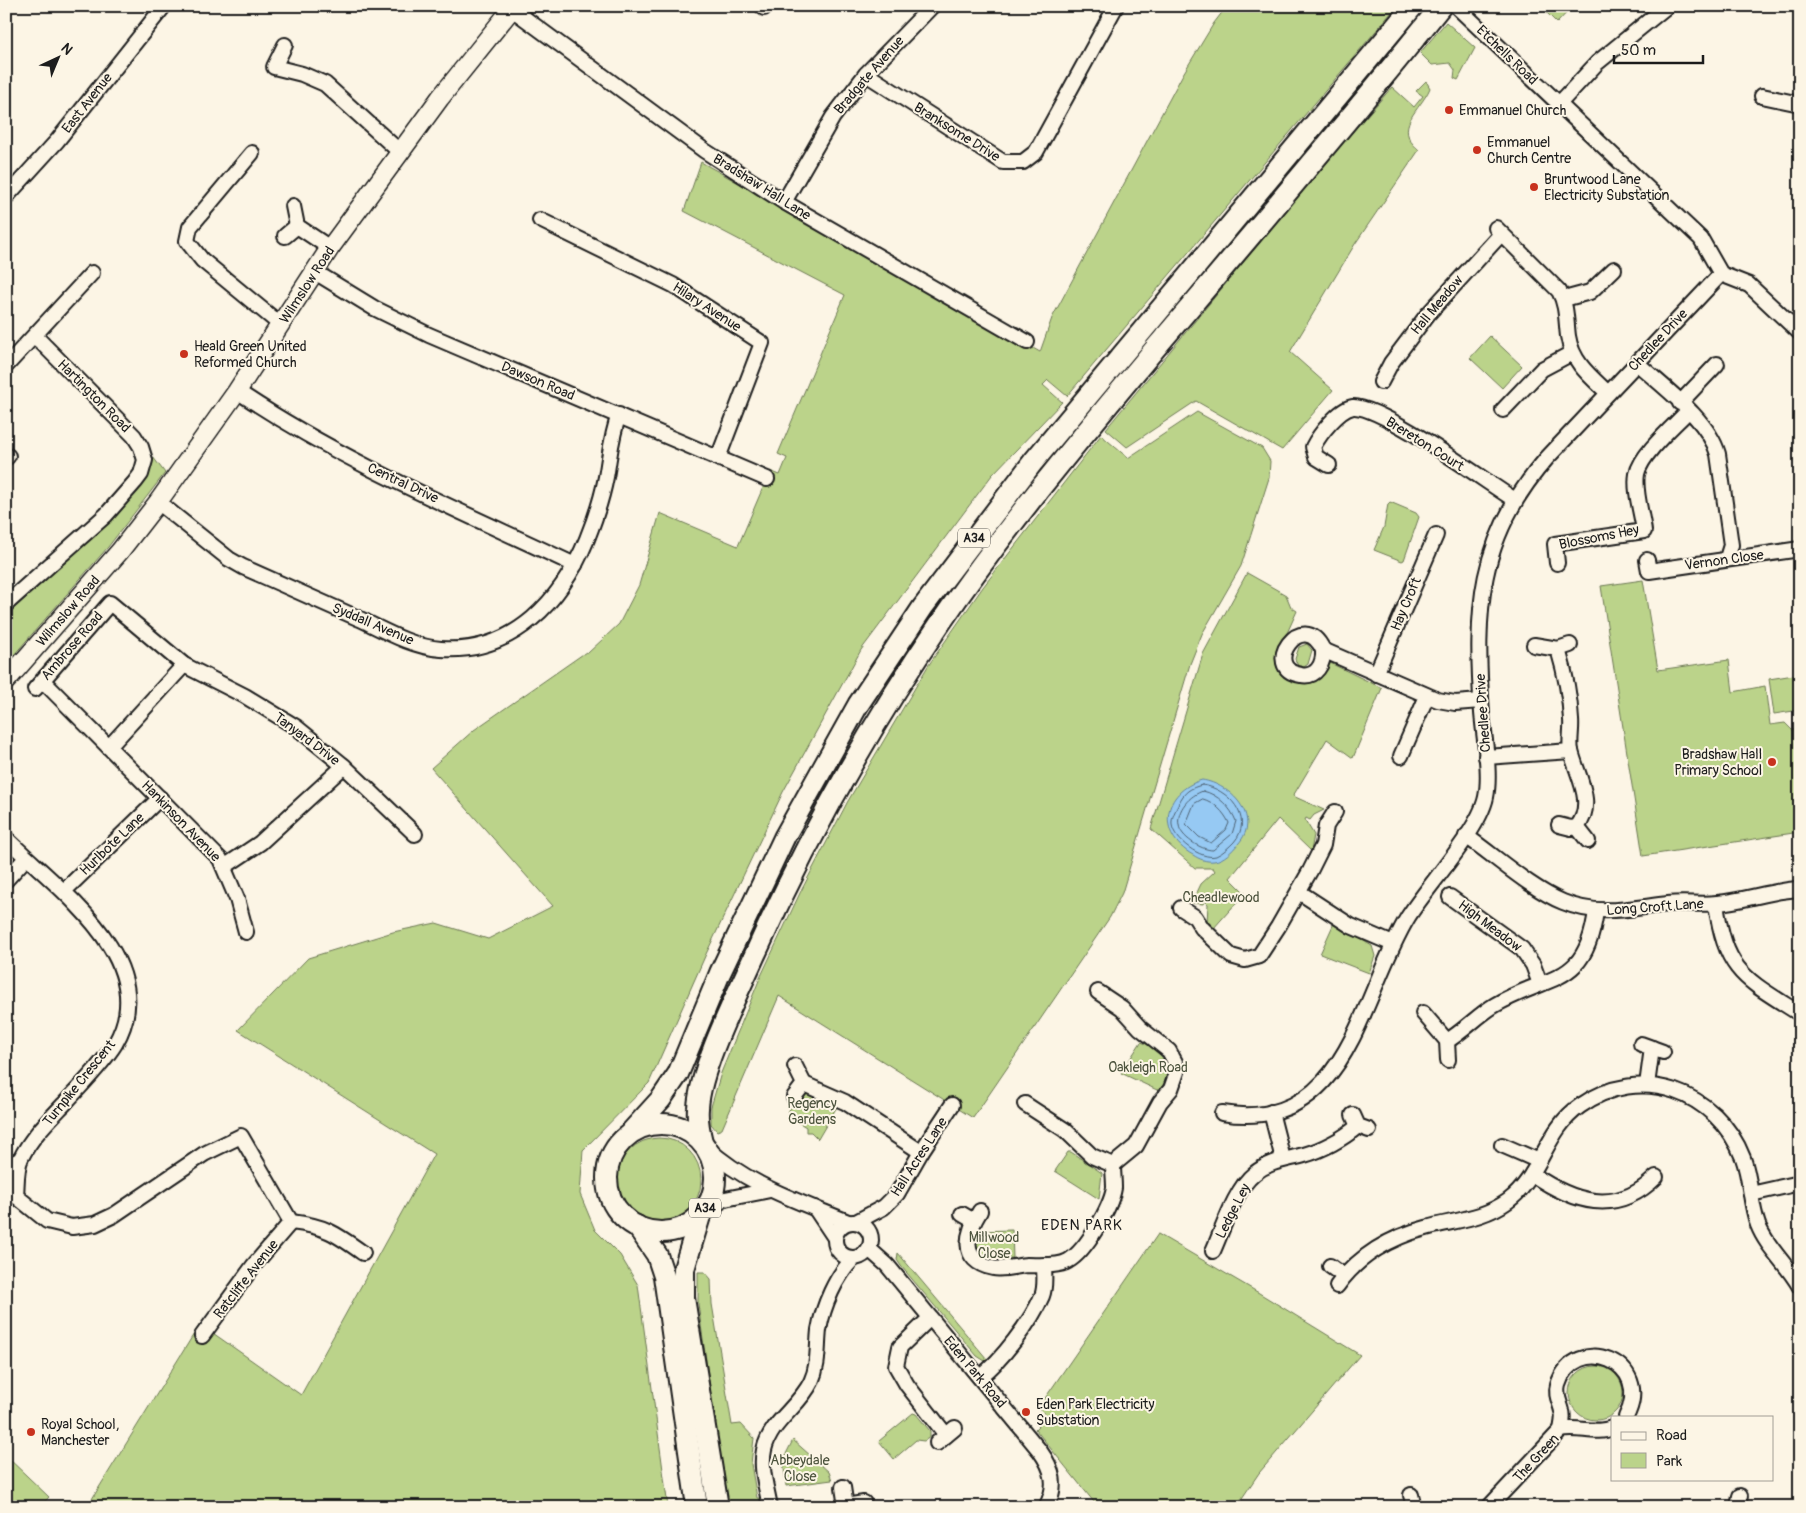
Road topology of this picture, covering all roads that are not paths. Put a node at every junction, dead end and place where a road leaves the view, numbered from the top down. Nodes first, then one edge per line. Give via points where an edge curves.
1 (164, 6) edge
2 (932, 6) edge
3 (1116, 6) edge
4 (1413, 6) edge
5 (1441, 6) edge
6 (1667, 6) edge
7 (513, 8) edge
8 (1461, 10) edge
9 (285, 45) dead end
10 (866, 74) junction
11 (1762, 96) dead end
12 (1800, 104) edge
13 (1558, 105) junction
14 (400, 152) junction
15 (252, 153) dead end
16 (6, 197) edge
17 (784, 202) junction
18 (293, 206) dead end
19 (540, 220) dead end
20 (298, 226) junction
21 (285, 236) dead end
22 (330, 248) junction
23 (1614, 269) dead end
24 (315, 272) junction
25 (92, 273) dead end
26 (1720, 274) junction
27 (1564, 300) junction
28 (281, 325) junction
29 (1800, 333) edge
30 (35, 336) junction
31 (1027, 342) dead end
32 (1572, 353) junction
33 (1637, 362) junction
34 (1717, 364) dead end
35 (6, 366) edge
36 (1380, 382) dead end
37 (237, 392) junction
38 (1608, 393) junction
39 (1684, 407) junction
40 (1503, 410) dead end
41 (619, 415) junction
42 (718, 458) junction
43 (1329, 465) dead end
44 (767, 479) dead end
45 (1515, 500) junction
46 (158, 502) junction
47 (1436, 535) dead end
48 (1800, 549) edge
49 (1726, 558) junction
50 (1557, 563) dead end
51 (575, 565) junction
52 (1646, 568) dead end
53 (110, 603) joint
54 (6, 604) edge
55 (1534, 646) dead end
56 (1323, 650) dead end
57 (184, 665) junction
58 (1376, 674) junction
59 (6, 681) edge
60 (39, 685) joint
61 (1427, 696) junction
62 (1482, 701) junction
63 (109, 747) junction
64 (1571, 750) junction
65 (1400, 756) dead end
66 (1486, 757) junction
67 (344, 766) junction
68 (160, 798) junction
69 (1336, 812) dead end
70 (1559, 825) dead end
71 (1577, 827) junction
72 (415, 834) dead end
73 (1466, 836) junction
74 (6, 838) edge
75 (1588, 841) dead end
76 (26, 858) junction
77 (224, 867) junction
78 (6, 880) edge
79 (1800, 889) edge
80 (65, 890) junction
81 (1299, 892) junction
82 (1450, 896) dead end
83 (1716, 904) junction
84 (1181, 908) dead end
85 (1596, 911) junction
86 (246, 932) dead end
87 (1393, 944) junction
88 (1540, 984) junction
89 (1098, 992) dead end
90 (1423, 1013) dead end
91 (1800, 1014) edge
92 (1447, 1041) junction
93 (1652, 1048) dead end
94 (1448, 1060) dead end
95 (795, 1066) dead end
96 (804, 1084) junction
97 (1647, 1085) junction
98 (794, 1097) dead end
99 (1025, 1104) dead end
100 (952, 1105) dead end
101 (1271, 1112) junction
102 (1222, 1113) dead end
103 (1360, 1124) dead end
104 (631, 1132) junction
105 (704, 1144) junction
106 (1502, 1145) dead end
107 (921, 1152) junction
108 (1283, 1159) junction
109 (20, 1160) junction
110 (1539, 1161) junction
111 (1113, 1165) junction
112 (6, 1166) edge
113 (1532, 1174) junction
114 (1656, 1178) dead end
115 (1800, 1183) edge
116 (770, 1190) junction
117 (1751, 1194) junction
118 (884, 1207) junction
119 (815, 1208) junction
120 (702, 1214) junction
121 (972, 1215) dead end
122 (291, 1222) junction
123 (852, 1222) junction
124 (636, 1226) junction
125 (870, 1233) junction
126 (835, 1243) junction
127 (869, 1249) junction
128 (1213, 1251) dead end
129 (363, 1253) dead end
130 (853, 1259) junction
131 (1044, 1265) junction
132 (1330, 1266) dead end
133 (838, 1280) junction
134 (1800, 1287) edge
135 (930, 1318) junction
136 (202, 1336) dead end
137 (980, 1377) junction
138 (1627, 1416) edge
139 (1611, 1428) edge
140 (1562, 1430) junction
141 (946, 1435) dead end
142 (843, 1487) dead end
143 (864, 1503) dead end
144 (846, 1506) edge
145 (697, 1507) edge
146 (718, 1507) edge
147 (770, 1507) edge
148 (1046, 1507) edge
149 (1489, 1507) edge

1 - 16 street, East Avenue via 57,141
2 - 10 street, Bradgate Avenue
3 - 10 street, Branksome Drive via 1036,152 1023,162 1004,162
4 - 104 highway, A34 via 1033,462 923,607 858,705 784,836 720,972 678,1074 661,1099
5 - 105 highway, A34 via 1048,476 976,572 877,720 781,896 713,1054 700,1093 698,1120
6 - 13 street via 1597,63
7 - 14 main road, Wilmslow Road
7 - 17 street, Bradshaw Hall Lane via 705,152
8 - 13 street, Etchells Road
9 - 14 street via 274,67 325,84
10 - 17 street, Bradgate Avenue via 833,117
11 - 12 street
13 - 26 street, Etchells Road via 1701,239
14 - 22 main road, Wilmslow Road
15 - 28 street via 190,227 187,241 202,260
17 - 31 street, Bradshaw Hall Lane
18 - 20 street
19 - 42 street, Hilary Avenue via 673,285 762,342
20 - 21 street
20 - 22 street
22 - 24 main road, Wilmslow Road
23 - 27 street via 1590,292
24 - 28 main road, Wilmslow Road
24 - 41 street, Dawson Road via 374,308 429,335
25 - 30 street
26 - 29 street via 1749,285
26 - 33 street, Chedlee Drive
27 - 32 street, Hall Meadow
27 - 36 street, Hall Meadow via 1553,283 1498,231 1428,314
28 - 37 main road, Wilmslow Road
30 - 35 street
30 - 54 street, Hartington Road via 134,436 145,460 141,474 106,516
32 - 38 street, Hall Meadow
32 - 40 street via 1542,369
33 - 38 street, Chedlee Drive
33 - 39 street
34 - 39 street
37 - 46 main road, Wilmslow Road
37 - 51 street, Central Drive via 286,425 331,449
38 - 45 street, Chedlee Drive via 1542,464
39 - 49 street via 1709,432 1718,454 1731,545
39 - 50 street, Blossoms Hey via 1639,468 1637,484 1644,531 1554,544
41 - 42 street, Dawson Road
41 - 51 street, Syddall Avenue via 611,437 606,477 595,518
42 - 44 street, Dawson Road
43 - 45 street, Brereton Court via 1316,457 1313,447 1335,419 1347,409 1357,408 1409,431
45 - 62 street, Chedlee Drive via 1496,538 1484,581 1478,634
46 - 51 street, Syddall Avenue via 243,567 408,641 440,649 465,648 505,638 550,604
46 - 59 main road, Wilmslow Road via 120,551
47 - 58 street, Hay Croft
48 - 49 street, Vernon Close
49 - 52 street, Vernon Close
53 - 57 street, Tanyard Drive
53 - 60 street, Ambrose Road
55 - 64 street via 1564,647 1572,722
56 - 58 street
57 - 63 street
57 - 67 street, Tanyard Drive via 246,696 296,727
58 - 61 street
60 - 63 street, Hankinson Avenue
61 - 62 street via 1455,703
61 - 65 street
62 - 66 street, Chedlee Drive
63 - 68 street, Hankinson Avenue
64 - 66 street
64 - 71 street via 1586,809
66 - 73 street, Chedlee Drive via 1488,785 1485,802
67 - 72 street, Tanyard Drive
67 - 77 street via 260,843
68 - 77 street, Hankinson Avenue via 220,859
68 - 80 street, Hurlbote Lane
69 - 81 street via 1326,826 1323,845
70 - 71 street
71 - 75 street
73 - 85 street, Long Croft Lane via 1552,897
73 - 87 street, Chedlee Drive
74 - 76 street, Turnpike Crescent
76 - 78 street
76 - 80 street, Turnpike Crescent
77 - 86 street, Hankinson Avenue
79 - 83 street, Long Croft Lane
80 - 109 street, Turnpike Crescent via 106,941 123,970 128,1009 115,1044 35,1137
81 - 84 street via 1264,950 1253,959 1231,956 1194,917
81 - 87 street via 1351,926
82 - 88 street, High Meadow via 1522,949
83 - 85 street, Long Croft Lane via 1685,902
83 - 91 street, Long Croft Lane via 1722,941 1735,966 1758,987
85 - 88 street via 1591,939 1582,959 1566,974
87 - 101 street, Chedlee Drive via 1356,1031 1335,1070 1307,1097
88 - 92 street via 1493,1006
89 - 111 street via 1110,1007 1169,1051 1177,1072 1171,1089 1136,1146
90 - 92 street
92 - 94 street
93 - 97 street
95 - 96 street
96 - 98 street
96 - 107 street via 845,1102
97 - 110 street via 1609,1090 1580,1105 1560,1125
97 - 117 street via 1687,1095 1716,1116 1732,1136 1744,1160
99 - 111 street via 1041,1108 1092,1156
100 - 107 street, Hall Acres Lane
101 - 102 street, Chedlee Drive via 1248,1116
101 - 108 street
103 - 108 street, Ledge Ley via 1314,1151
104 - 105 highway via 643,1126 666,1123 689,1131
104 - 124 highway, A34 via 616,1147 610,1159 606,1182 620,1214
105 - 116 street via 737,1172
105 - 120 highway, A34 via 712,1161 715,1180 711,1198
106 - 110 street
107 - 118 street, Hall Acres Lane via 905,1184
108 - 128 street, Ledge Ley via 1255,1173 1244,1186
109 - 112 street
109 - 122 street, Turnpike Crescent via 16,1196 47,1221 72,1226 96,1224 204,1154 240,1136
110 - 113 street
111 - 131 street via 1112,1196 1093,1232 1070,1260
113 - 114 street via 1565,1194 1594,1202 1634,1194
113 - 132 street via 1518,1192 1498,1207 1478,1217 1426,1228 1395,1239 1365,1257 1340,1281
115 - 117 street
116 - 119 street
116 - 120 street via 725,1199
117 - 134 street via 1758,1226
118 - 123 street, Hall Acres Lane
118 - 125 street, Hall Acres Lane
119 - 123 street
119 - 126 street
120 - 124 highway, A34 via 684,1227 673,1230 656,1232
120 - 146 highway, A34 via 684,1269 684,1298
121 - 131 street via 967,1241 972,1254 985,1265 1001,1268
122 - 129 street via 316,1225 333,1232
122 - 136 street, Ratcliffe Avenue via 254,1265
123 - 125 street via 864,1226
123 - 126 street via 839,1228
124 - 145 highway, A34 via 656,1255 664,1276
125 - 127 street
126 - 130 street via 843,1256
126 - 133 street
127 - 130 street via 861,1257
127 - 135 street, Eden Park Road via 887,1265
130 - 133 street
131 - 137 street via 1044,1289 1037,1305 999,1361
133 - 147 street via 821,1321 816,1372 801,1398 766,1442 763,1468
135 - 137 street, Eden Park Road
135 - 141 street via 900,1347 896,1366 913,1394
137 - 148 street, Eden Park Road via 1046,1460 1054,1484
138 - 140 street, The Green via 1632,1406 1633,1393 1625,1370 1604,1357 1591,1356 1579,1359 1561,1376 1557,1388
139 - 140 street, The Green
140 - 149 street, The Green
142 - 144 street
143 - 144 street

